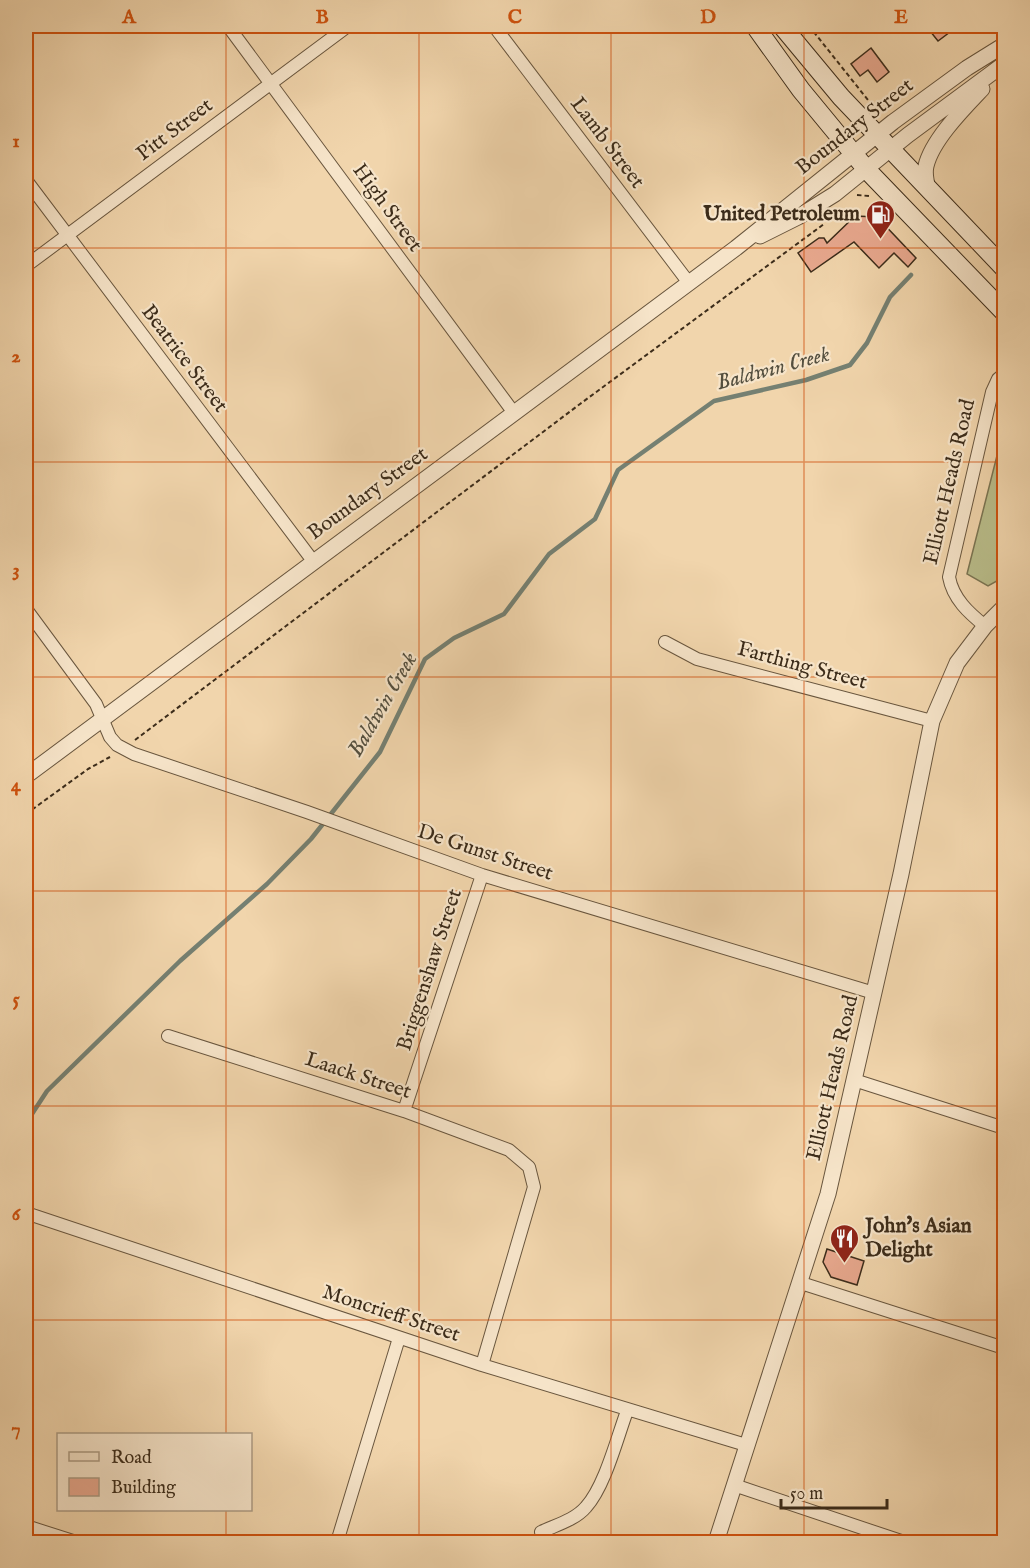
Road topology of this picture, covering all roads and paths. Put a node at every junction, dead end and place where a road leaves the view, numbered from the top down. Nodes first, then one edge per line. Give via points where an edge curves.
1 (228, 26) edge
2 (348, 26) edge
3 (494, 26) edge
4 (755, 26) edge
5 (782, 26) edge
6 (809, 26) edge
7 (1005, 45) edge
8 (1005, 65) edge
9 (270, 83) junction
10 (874, 107) dead end
11 (877, 136) junction
12 (890, 150) junction
13 (854, 154) junction
14 (867, 170) junction
15 (26, 180) edge
16 (928, 189) junction
17 (852, 195) dead end
18 (872, 197) dead end
19 (824, 224) dead end
20 (67, 236) junction
21 (736, 248) junction
22 (26, 266) edge
23 (1005, 268) edge
24 (689, 283) junction
25 (1005, 312) edge
26 (1005, 374) edge
27 (514, 413) junction
28 (313, 561) junction
29 (1005, 607) edge
30 (26, 609) edge
31 (985, 626) junction
32 (665, 642) dead end
33 (102, 720) junction
34 (932, 721) junction
35 (127, 746) dead end
36 (117, 752) dead end
37 (26, 776) edge
38 (26, 814) edge
39 (482, 875) junction
40 (874, 993) junction
41 (168, 1036) dead end
42 (855, 1080) junction
43 (404, 1111) junction
44 (1005, 1128) edge
45 (26, 1213) edge
46 (801, 1283) junction
47 (399, 1338) junction
48 (1005, 1348) edge
49 (482, 1365) junction
50 (627, 1411) junction
51 (746, 1445) junction
52 (734, 1485) junction
53 (26, 1526) edge
54 (541, 1532) dead end
55 (76, 1542) edge
56 (337, 1542) edge
57 (716, 1542) edge
58 (904, 1542) edge

1 - 9 street, High Street
2 - 9 street, Pitt Street
3 - 24 street, Lamb Street
4 - 13 main road
5 - 11 main road
6 - 10 path
7 - 11 street, Boundary Street via 967,68
8 - 12 street, Boundary Street
8 - 16 street via 964,108 935,147 925,167
9 - 20 street, Pitt Street
9 - 27 street, High Street
11 - 12 main road
11 - 13 street, Boundary Street
12 - 14 street, Boundary Street
12 - 16 main road
13 - 14 main road
13 - 21 street, Boundary Street
14 - 21 street, Boundary Street via 798,217
14 - 25 main road
15 - 20 street, Beatrice Street
16 - 23 main road
17 - 18 path
19 - 35 path
20 - 22 street, Pitt Street
20 - 28 street, Beatrice Street
21 - 24 street, Boundary Street
24 - 27 street, Boundary Street
26 - 31 street, Elliott Heads Road via 992,392 950,577 956,596 969,614
27 - 28 street, Boundary Street
28 - 33 street, Boundary Street
29 - 31 street, Elliott Heads Road
30 - 33 street, De Gunst Street via 96,704
31 - 34 street, Elliott Heads Road via 957,663
32 - 34 street, Farthing Street via 697,659
33 - 37 street, Boundary Street
33 - 39 street, De Gunst Street via 117,745 134,754
34 - 40 street, Elliott Heads Road
36 - 38 path
39 - 40 street, De Gunst Street
39 - 43 street, Briggenshaw Street
40 - 42 street, Elliott Heads Road
41 - 43 street, Laack Street
42 - 44 street
42 - 46 street, Elliott Heads Road via 828,1194
43 - 49 street, Laack Street via 509,1150 529,1167 534,1187
45 - 47 street, Moncrieff Street
46 - 48 street
46 - 51 street, Elliott Heads Road
47 - 49 street, Moncrieff Street
47 - 56 street
49 - 50 street, Moncrieff Street
50 - 51 street, Moncrieff Street
50 - 54 street via 587,1507
51 - 52 street, Elliott Heads Road
52 - 57 street, Elliott Heads Road
52 - 58 street
53 - 55 street

